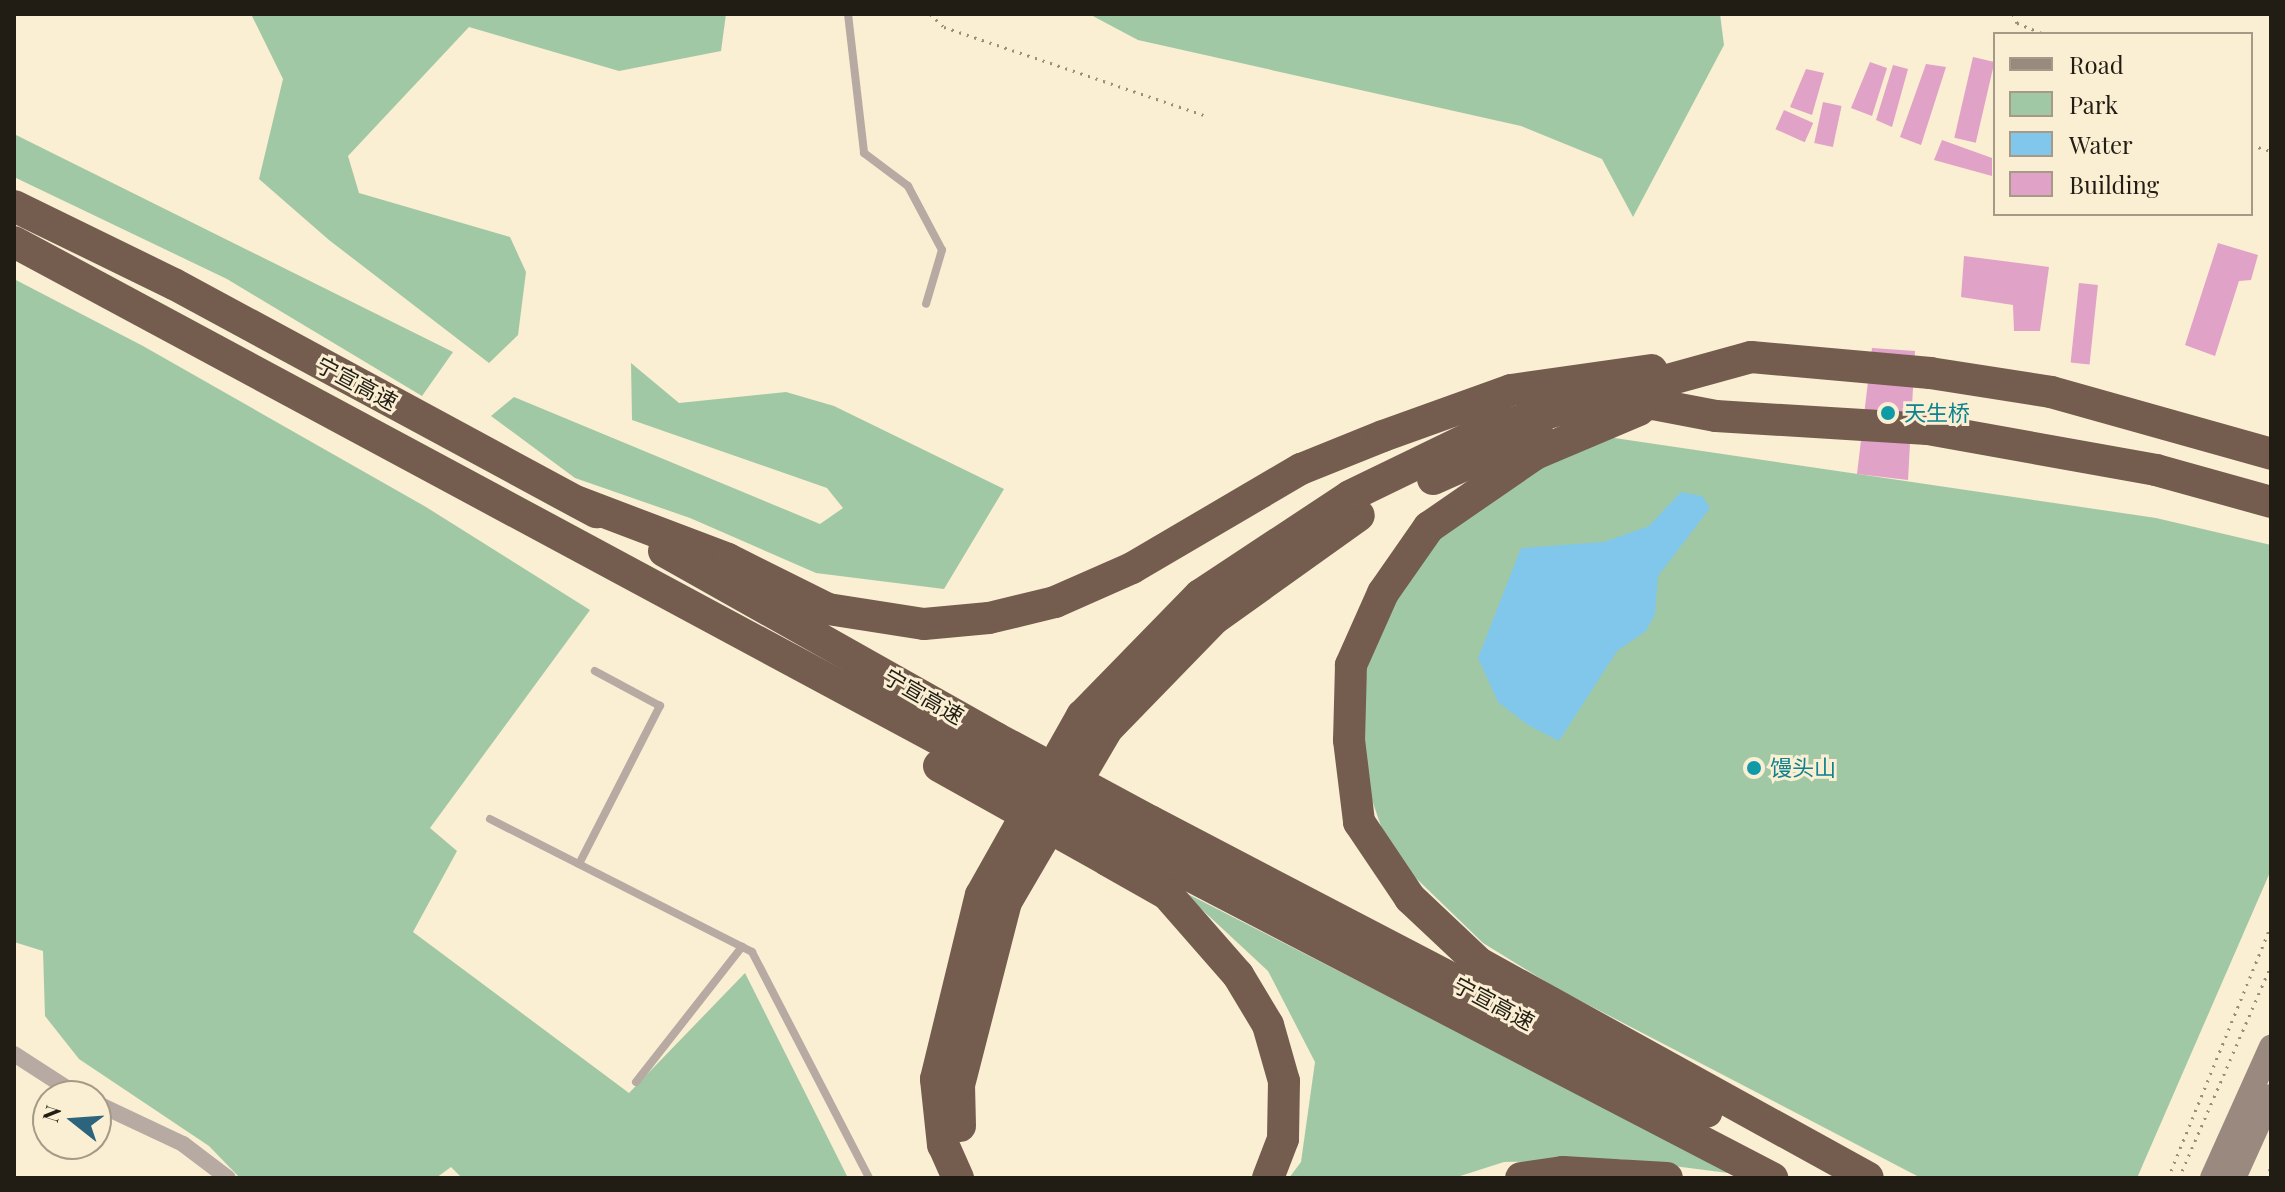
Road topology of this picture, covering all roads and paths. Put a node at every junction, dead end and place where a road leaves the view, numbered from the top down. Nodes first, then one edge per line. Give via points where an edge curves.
1 (848, 14) edge
2 (930, 14) edge
3 (2013, 14) edge
4 (2039, 32) edge
5 (1204, 115) dead end
6 (14, 206) edge
7 (14, 242) edge
8 (926, 304) dead end
9 (1695, 369) junction
10 (1653, 404) junction
11 (2271, 454) edge
12 (578, 502) junction
13 (2271, 502) edge
14 (652, 583) junction
15 (595, 671) dead end
16 (989, 750) junction
17 (490, 819) dead end
18 (1144, 834) junction
19 (579, 864) junction
20 (2271, 926) edge
21 (742, 947) junction
22 (2271, 965) edge
23 (2271, 1047) edge
24 (14, 1054) edge
25 (54, 1080) edge
26 (636, 1082) dead end
27 (2271, 1096) edge
28 (112, 1111) edge
29 (2271, 1167) edge
30 (228, 1178) edge
31 (869, 1178) edge
32 (958, 1178) edge
33 (975, 1178) edge
34 (1268, 1178) edge
35 (1521, 1178) edge
36 (1667, 1178) edge
37 (1772, 1178) edge
38 (1839, 1178) edge
39 (1868, 1178) edge
40 (2168, 1178) edge
41 (2179, 1178) edge
42 (2212, 1178) edge
43 (2234, 1178) edge
44 (2266, 1178) edge

1 - 8 lane via 864,153 908,186 942,250
2 - 5 path via 944,27
3 - 4 path via 2017,23
6 - 12 highway, 宁宣高速 via 174,284
7 - 14 highway, 宁宣高速
9 - 11 highway via 1751,357 1993,382 2078,398
9 - 12 highway via 1620,371 1511,390 1301,469 1132,568 1055,602 989,618 924,624 828,609 728,559
9 - 32 highway via 1486,430 1350,496 1200,595 1082,716 981,895 936,1079 943,1145
10 - 13 highway via 1716,416 1928,429 2156,470
10 - 33 highway via 1577,417 1365,510 1214,619 1107,729 1006,902 959,1085 960,1136
10 - 39 highway via 1535,454 1429,527 1383,593 1351,665 1349,740 1359,822 1410,898 1479,963
12 - 16 highway, 宁宣高速
14 - 16 highway, 宁宣高速
14 - 34 highway, bridge via 939,766 1167,894 1238,975 1268,1025 1284,1081 1283,1139
15 - 19 lane via 660,706
16 - 18 highway, 宁宣高速, bridge
17 - 19 lane
18 - 37 highway, 宁宣高速
18 - 38 highway, 宁宣高速
19 - 21 lane
20 - 40 path
21 - 26 lane
21 - 31 lane via 752,952
22 - 41 path
23 - 42 main road
24 - 25 street
27 - 43 main road
28 - 30 street via 183,1144
29 - 44 path
35 - 36 highway via 1563,1172

